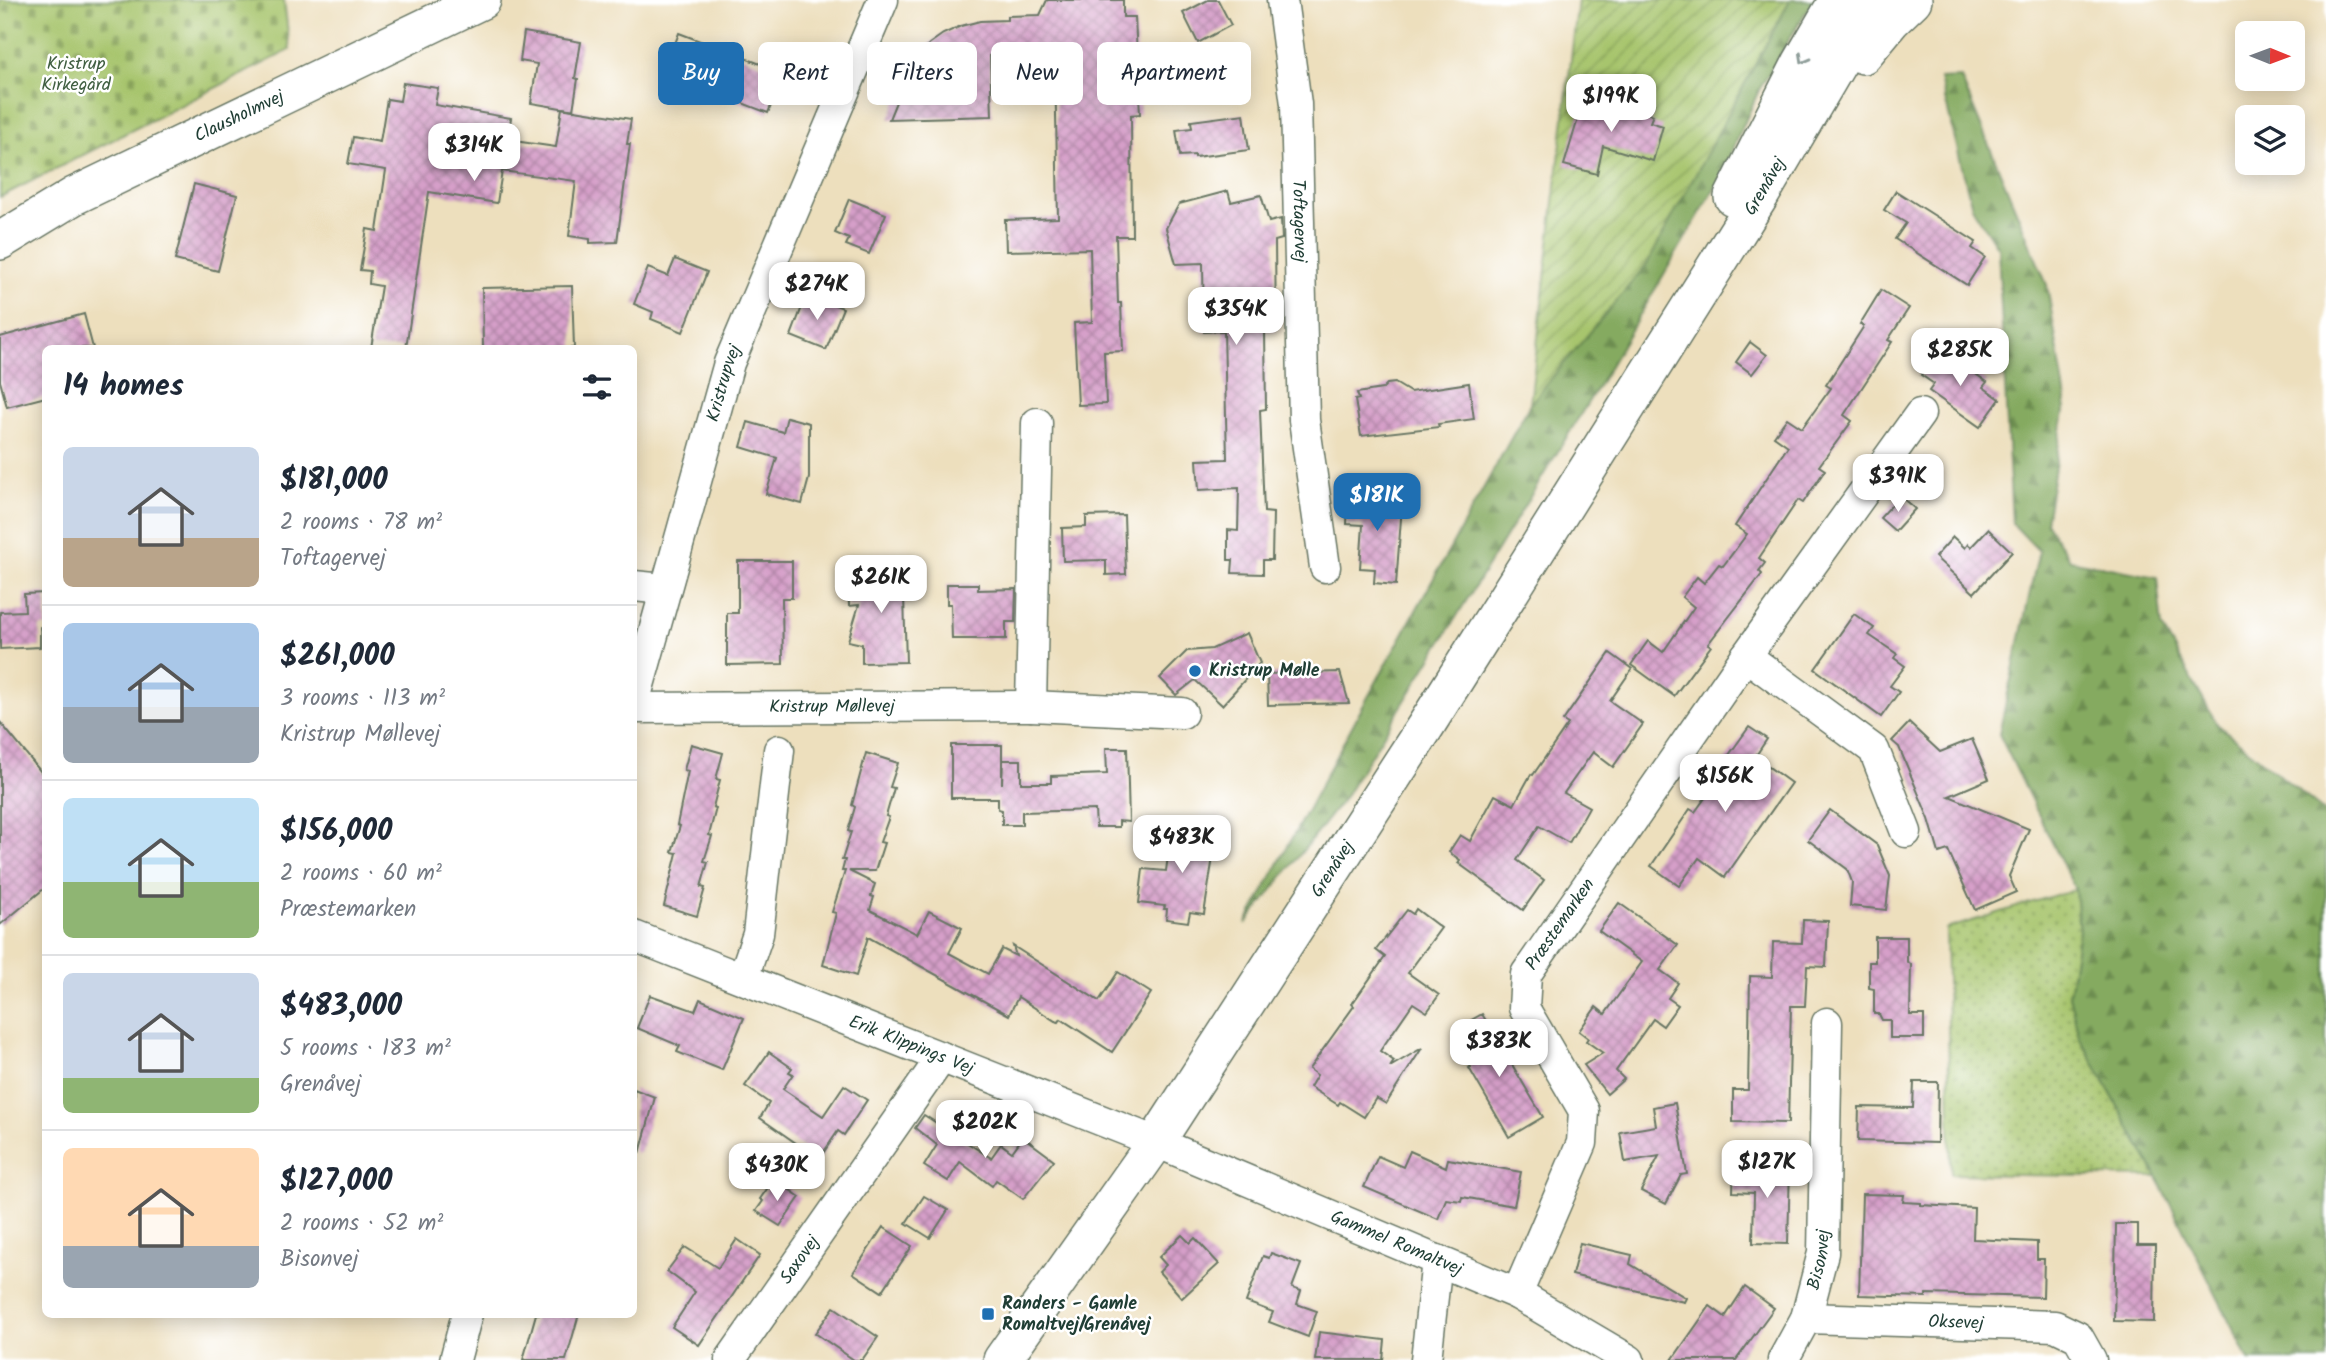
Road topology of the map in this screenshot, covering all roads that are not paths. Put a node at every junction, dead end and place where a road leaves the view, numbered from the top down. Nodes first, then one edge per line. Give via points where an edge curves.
1 (482, 0) edge
2 (883, 0) edge
3 (1282, 0) edge
4 (1838, 0) edge
5 (1875, 0) edge
6 (1913, 0) edge
7 (1758, 199) junction
8 (0, 241) edge
9 (1651, 370) junction
10 (1920, 414) dead end
11 (1037, 423) dead end
12 (1325, 567) dead end
13 (637, 586) edge
14 (664, 589) junction
15 (1746, 656) junction
16 (637, 693) edge
17 (637, 705) edge
18 (1031, 706) junction
19 (1182, 713) dead end
20 (779, 750) dead end
21 (1906, 832) dead end
22 (637, 937) edge
23 (743, 978) junction
24 (1827, 1023) dead end
25 (942, 1057) junction
26 (1156, 1142) junction
27 (1437, 1260) junction
28 (1517, 1294) junction
29 (466, 1318) edge
30 (1806, 1318) junction
31 (455, 1360) edge
32 (730, 1360) edge
33 (1002, 1360) edge
34 (1426, 1360) edge
35 (1629, 1360) edge
36 (1783, 1360) edge
37 (2091, 1360) edge

1 - 8 street, Clausholmvej via 74,196
2 - 14 street, Kristrupvej via 729,363
3 - 12 street, Toftagervej via 1296,104 1304,420
4 -> 9 street, Grenåvej via 1746,171
5 - 7 street, Grenåvej
6 - 7 street via 1856,63 1804,153
7 - 9 street, Grenåvej
9 - 26 street, Grenåvej
10 - 15 street, Præstemarken
11 - 18 street
13 - 14 street
14 - 16 street, Kristrupvej
15 - 21 street via 1874,750
15 - 28 street, Præstemarken via 1526,974 1524,1008 1584,1111 1582,1143
17 - 18 street, Kristrup Møllevej
18 - 19 street, Kristrup Møllevej
20 - 23 street via 758,934
22 - 23 street, Erik Klippings Vej
23 - 25 street, Erik Klippings Vej
24 - 30 street, Bisonvej via 1823,1253
25 - 26 street, Erik Klippings Vej
25 - 32 street, Saxovej
26 - 27 street, Gammel Romaltvej
26 - 33 street, Grenåvej
27 - 28 street, Gammel Romaltvej
27 - 34 street
28 - 35 street, Gammel Romaltvej
29 - 31 street
30 - 36 street, Bisonvej
30 - 37 street, Oksevej via 2055,1326 2078,1337

